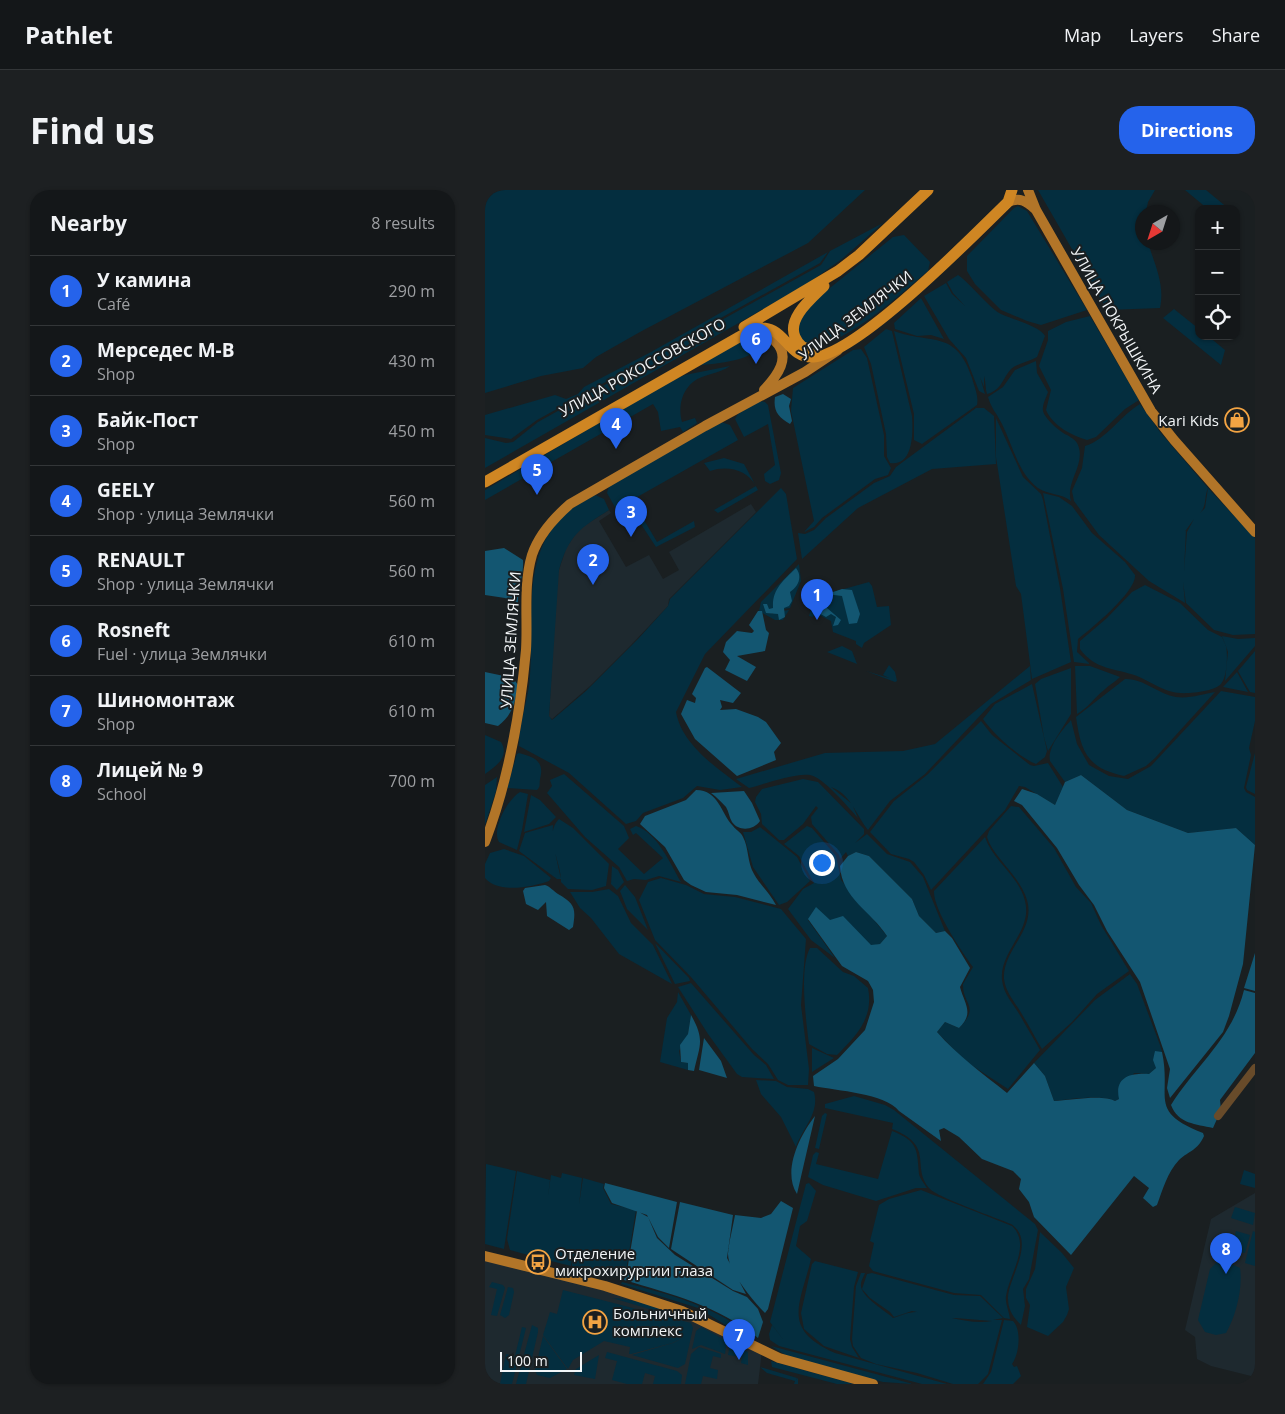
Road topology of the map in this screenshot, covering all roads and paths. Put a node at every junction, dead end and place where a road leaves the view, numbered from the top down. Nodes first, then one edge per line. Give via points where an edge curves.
1 (928, 190) edge
2 (1012, 190) edge
3 (1028, 190) edge
4 (1008, 202) junction
5 (1036, 210) junction
6 (838, 271) junction
7 (808, 291) junction
8 (747, 332) junction
9 (857, 336) junction
10 (784, 337) junction
11 (790, 348) junction
12 (838, 350) junction
13 (777, 386) junction
14 (757, 398) junction
15 (485, 473) edge
16 (485, 482) edge
17 (1255, 532) edge
18 (485, 842) edge
19 (1255, 1068) edge
20 (1218, 1116) dead end
21 (485, 1256) edge
22 (873, 1384) edge

1 - 6 highway, УЛИЦА РОКОССОВСКОГО
2 - 4 highway
3 - 5 main road, УЛИЦА ПОКРЫШКИНА
4 - 5 main road via 1023,200
4 - 9 highway, УЛИЦА ЗЕМЛЯЧКИ via 917,289
5 - 17 main road, УЛИЦА ПОКРЫШКИНА via 1151,411
6 - 7 highway, УЛИЦА РОКОССОВСКОГО
6 - 9 highway via 799,314 793,324 793,332 803,348 811,350
7 - 10 highway via 790,314
7 - 15 highway, УЛИЦА РОКОССОВСКОГО
8 - 10 highway via 766,328
8 - 14 main road via 768,335 783,353 777,374
8 - 16 highway, УЛИЦА РОКОССОВСКОГО
9 - 12 highway, УЛИЦА ЗЕМЛЯЧКИ
10 - 11 highway
11 - 12 highway via 799,354 815,357
11 - 13 main road via 788,368
12 - 13 main road, УЛИЦА ЗЕМЛЯЧКИ
13 - 14 main road, УЛИЦА ЗЕМЛЯЧКИ
14 - 18 main road, УЛИЦА ЗЕМЛЯЧКИ via 571,504 554,518 540,538 532,556 528,582 521,705 506,778
19 - 20 street
21 - 22 main road via 605,1286 682,1311 779,1358

